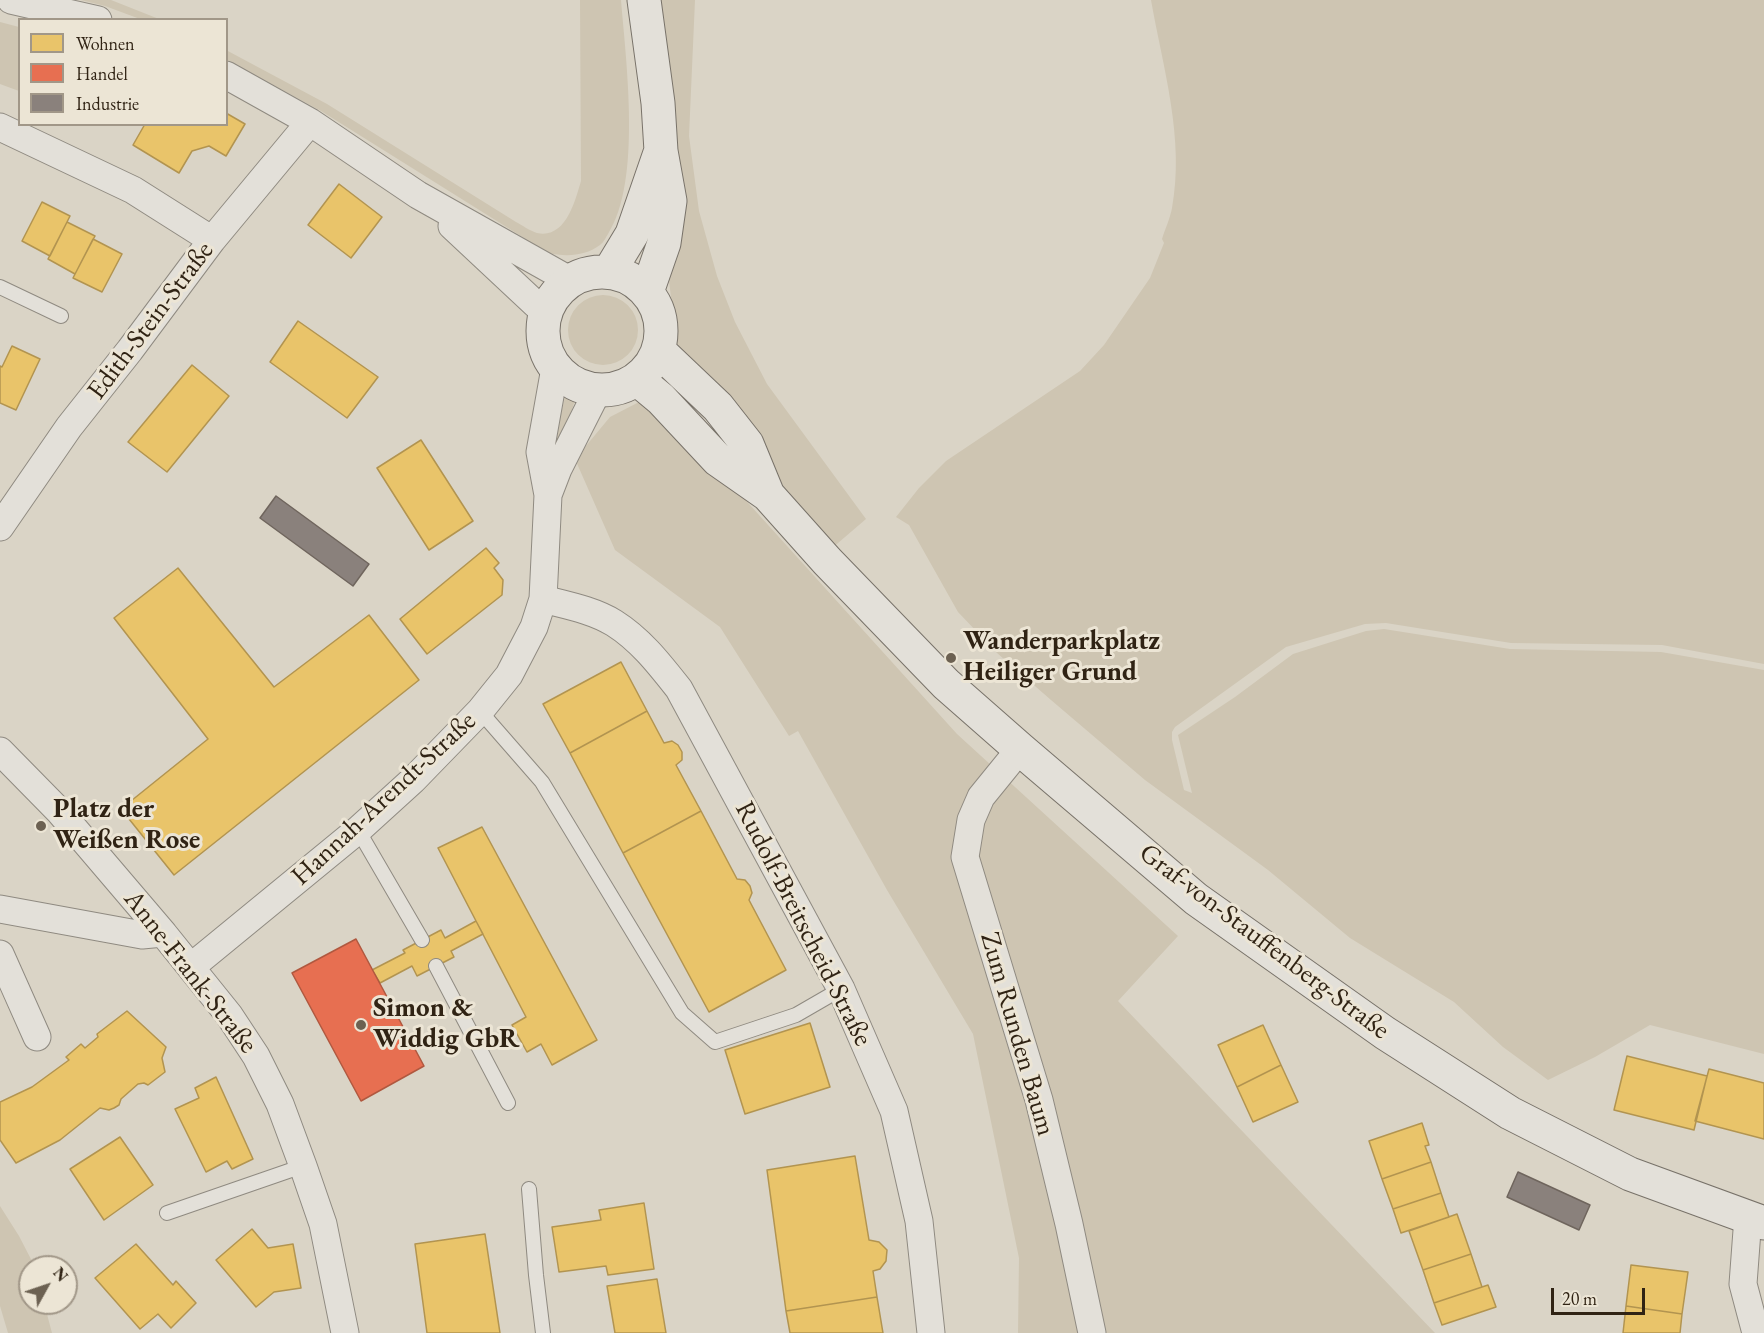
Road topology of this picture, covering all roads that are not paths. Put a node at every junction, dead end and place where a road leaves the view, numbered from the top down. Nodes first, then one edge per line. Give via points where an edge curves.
1 (11, 0) edge
2 (644, 0) edge
3 (89, 18) edge
4 (228, 76) edge
5 (310, 122) junction
6 (0, 127) edge
7 (661, 151) junction
8 (418, 195) junction
9 (212, 240) junction
10 (609, 272) junction
11 (571, 280) junction
12 (0, 287) edge
13 (647, 292) junction
14 (545, 313) junction
15 (62, 316) dead end
16 (658, 350) junction
17 (555, 368) junction
18 (637, 379) junction
19 (598, 390) junction
20 (548, 495) junction
21 (768, 495) junction
22 (0, 527) edge
23 (543, 599) junction
24 (480, 711) junction
25 (1020, 749) junction
26 (0, 751) edge
27 (358, 830) junction
28 (0, 909) edge
29 (163, 933) junction
30 (422, 940) dead end
31 (0, 954) edge
32 (191, 966) junction
33 (436, 966) dead end
34 (842, 989) junction
35 (37, 1036) dead end
36 (508, 1103) dead end
37 (303, 1166) junction
38 (529, 1189) dead end
39 (167, 1212) dead end
40 (1756, 1220) edge
41 (345, 1333) edge
42 (543, 1333) edge
43 (931, 1333) edge
44 (1092, 1333) edge
45 (1756, 1333) edge

1 - 3 street
2 - 7 street
4 - 5 street
5 - 8 street
5 - 9 street, Edith-Stein-Straße
6 - 9 street via 133,190
7 - 10 street via 632,234
7 - 13 street via 670,201 664,243
8 - 11 street
8 - 14 street
9 - 22 street, Edith-Stein-Straße via 69,428
10 - 11 street via 588,273
10 - 13 street via 636,282
11 - 14 street via 555,295
12 - 15 lane
13 - 16 street via 660,320
14 - 17 street via 546,351
16 - 18 street
16 - 21 street, Graf-von-Stauffenberg-Straße via 718,407 747,444
17 - 19 street via 574,384
17 - 20 street, Hannah-Arendt-Straße via 540,452
18 - 19 street via 612,390
18 - 21 street, Graf-von-Stauffenberg-Straße via 718,460
19 - 20 street, Hannah-Arendt-Straße
20 - 23 street, Hannah-Arendt-Straße
21 - 25 street, Graf-von-Stauffenberg-Straße via 927,664
23 - 24 street, Hannah-Arendt-Straße via 534,627 509,675
23 - 34 street, Rudolf-Breitscheid-Straße via 612,622 635,638 679,689
24 - 27 street, Hannah-Arendt-Straße
24 - 34 lane via 543,782 682,1013 715,1042 796,1015
25 - 40 street, Graf-von-Stauffenberg-Straße via 1196,899 1385,1033 1510,1113 1630,1174
25 - 44 street, Zum Runden Baum via 981,797 971,820 965,857 1039,1100
26 - 29 street, Anne-Frank-Straße via 59,811
27 - 30 lane
27 - 32 street, Hannah-Arendt-Straße
28 - 29 street via 142,935
29 - 32 street, Anne-Frank-Straße
31 - 35 street
32 - 37 street, Anne-Frank-Straße via 256,1056 280,1104
33 - 36 lane
34 - 43 street, Rudolf-Breitscheid-Straße via 894,1111 919,1221
37 - 39 lane
37 - 41 street, Anne-Frank-Straße via 323,1224
38 - 42 lane
40 - 45 street, Graf-von-Stauffenberg-Straße via 1743,1284

